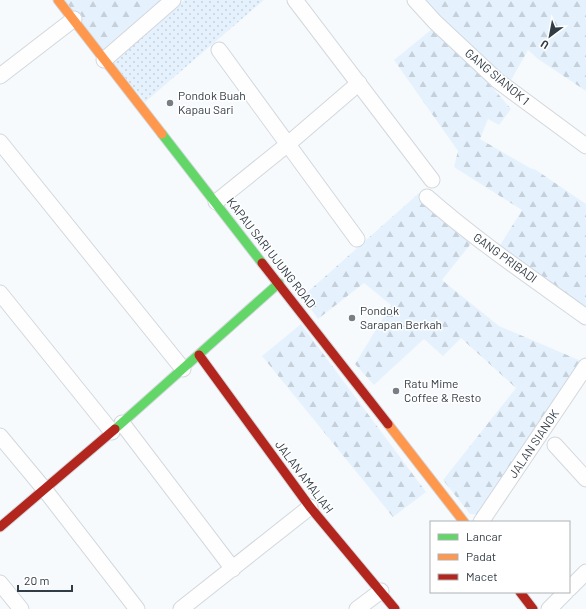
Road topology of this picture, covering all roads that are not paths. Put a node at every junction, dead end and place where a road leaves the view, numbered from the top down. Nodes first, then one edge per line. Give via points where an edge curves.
1 (58, 0) edge
2 (173, 0) edge
3 (295, 0) edge
4 (416, 0) edge
5 (74, 19) junction
6 (219, 50) dead end
7 (104, 60) junction
8 (0, 76) edge
9 (359, 83) junction
10 (0, 142) edge
11 (288, 144) junction
12 (586, 146) edge
13 (432, 180) dead end
14 (427, 197) dead end
15 (216, 202) junction
16 (356, 239) dead end
17 (279, 283) junction
18 (0, 293) edge
19 (586, 317) edge
20 (198, 355) junction
21 (586, 366) edge
22 (183, 369) junction
23 (117, 428) junction
24 (0, 436) edge
25 (555, 445) dead end
26 (586, 479) edge
27 (45, 490) junction
28 (310, 507) junction
29 (463, 521) edge
30 (482, 521) edge
31 (0, 527) edge
32 (233, 569) junction
33 (586, 572) edge
34 (0, 583) edge
35 (570, 588) edge
36 (381, 591) junction
37 (521, 593) edge
38 (565, 593) edge
39 (21, 609) edge
40 (137, 609) edge
41 (181, 609) edge
42 (357, 609) edge
43 (395, 609) edge
44 (532, 609) edge
45 (549, 609) edge

1 - 5 street, KAPAU SARI UJUNG ROAD
2 - 7 street
3 - 9 street
4 - 12 street, GANG SIANOK 1 via 498,81
5 - 7 street, KAPAU SARI UJUNG ROAD
5 - 8 street
6 - 11 street
7 - 15 street, KAPAU SARI UJUNG ROAD
9 - 11 street
9 - 13 street
10 - 22 street
11 - 15 street
11 - 16 street
14 - 19 street, GANG PRIBADI via 480,241
15 - 17 street, KAPAU SARI UJUNG ROAD
17 - 20 street
17 - 29 street, KAPAU SARI UJUNG ROAD
18 - 23 street
20 - 22 street
20 - 28 street, JALAN AMALIAH
21 - 30 street, JALAN SIANOK
22 - 23 street
23 - 27 street
23 - 32 street
24 - 27 street
25 - 26 street
27 - 31 street
27 - 40 street
28 - 32 street
28 - 36 street, JALAN AMALIAH
32 - 41 street
33 - 35 street
34 - 39 street
36 - 42 street
36 - 43 street, JALAN AMALIAH
37 - 44 street
38 - 45 street

